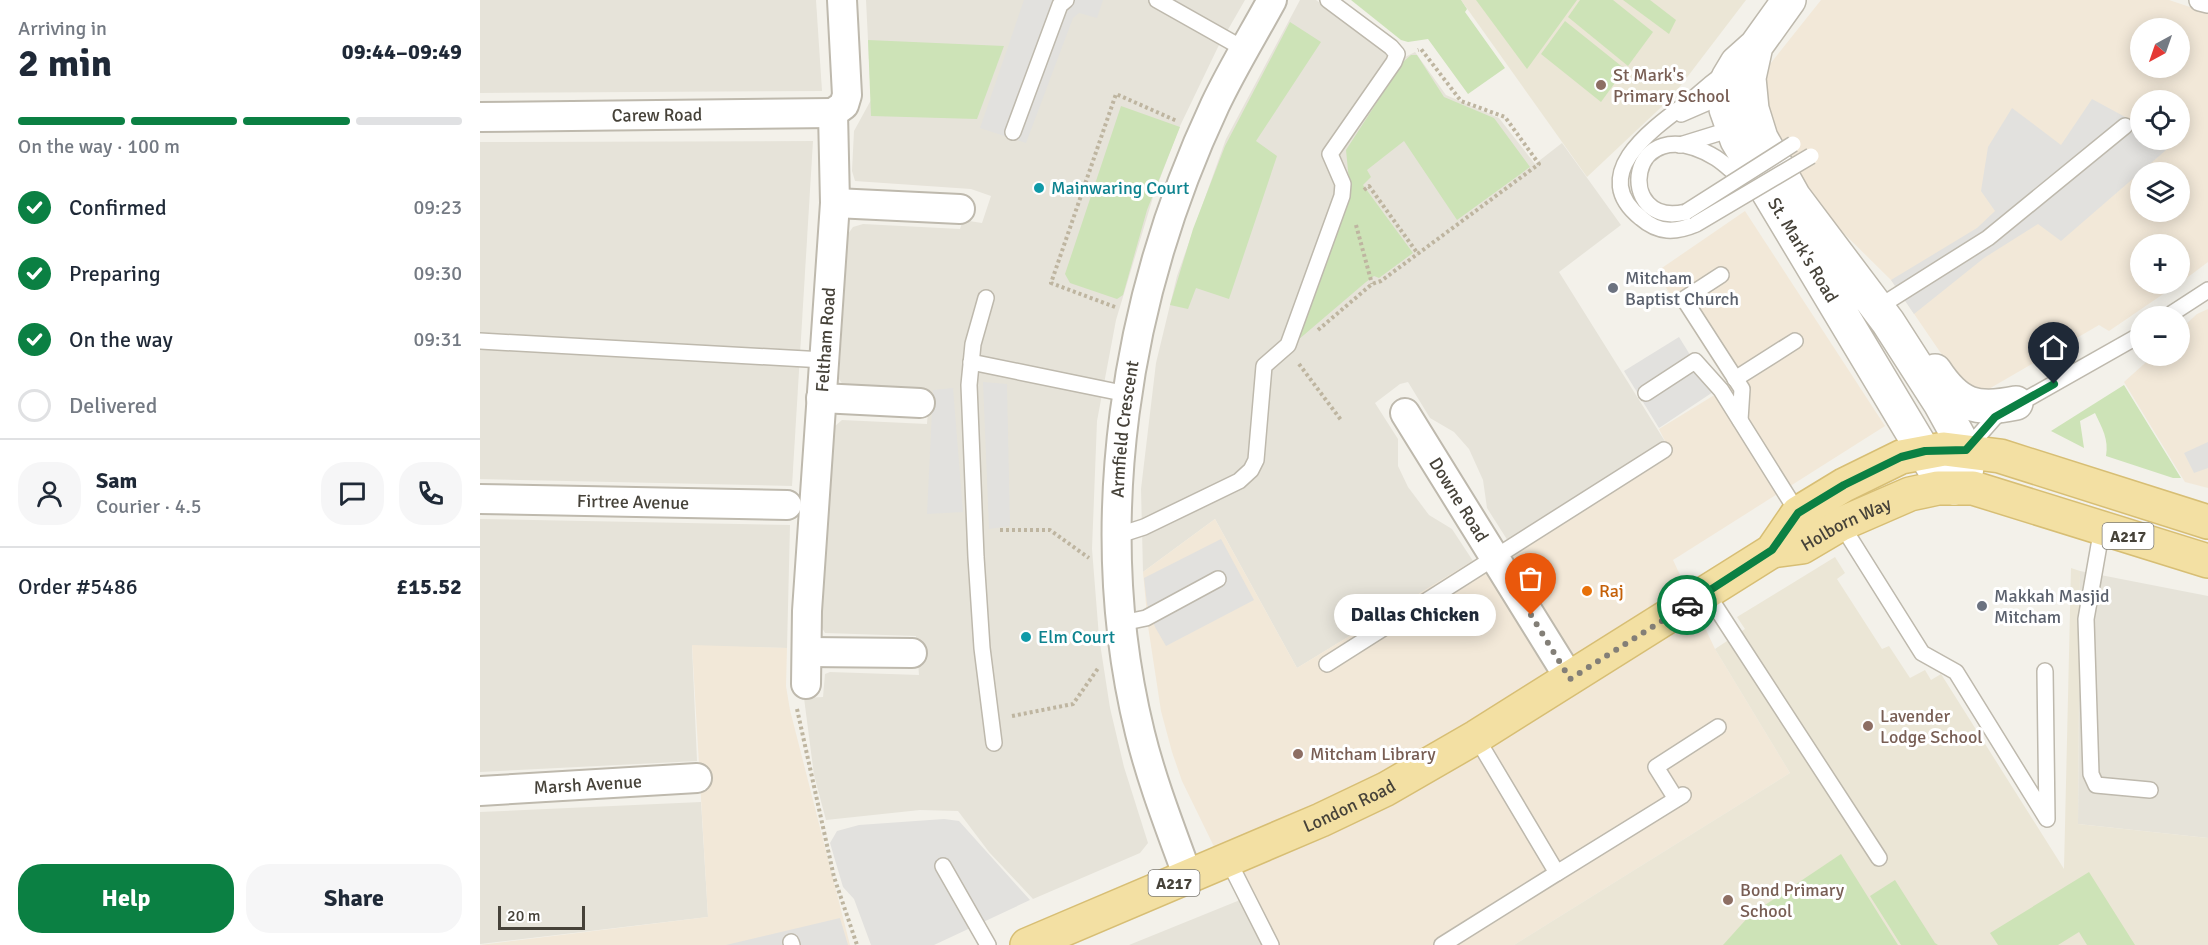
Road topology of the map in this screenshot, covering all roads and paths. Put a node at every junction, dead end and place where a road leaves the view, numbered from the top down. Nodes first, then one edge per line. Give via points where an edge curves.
1 (842, 0) edge
2 (1066, 0) edge
3 (1157, 0) edge
4 (1272, 0) edge
5 (1328, 0) edge
6 (1789, 0) edge
7 (2200, 0) edge
8 (2208, 2) edge
9 (1245, 49) junction
10 (1396, 54) junction
11 (1746, 55) junction
12 (1737, 112) junction
13 (833, 113) junction
14 (480, 117) edge
15 (1178, 121) dead end
16 (1660, 121) junction
17 (2125, 126) dead end
18 (1013, 132) dead end
19 (1793, 144) dead end
20 (1680, 145) junction
21 (1811, 156) dead end
22 (1346, 199) junction
23 (834, 203) junction
24 (960, 209) dead end
25 (1786, 220) junction
26 (1418, 254) junction
27 (1721, 274) dead end
28 (1372, 284) junction
29 (2208, 290) edge
30 (986, 298) dead end
31 (1882, 305) junction
32 (2183, 306) edge
33 (1116, 308) dead end
34 (1847, 324) junction
35 (2130, 340) edge
36 (480, 341) edge
37 (1795, 341) dead end
38 (1289, 349) junction
39 (824, 360) junction
40 (971, 362) junction
41 (1735, 379) junction
42 (1646, 393) dead end
43 (1127, 394) junction
44 (820, 398) junction
45 (920, 403) dead end
46 (2016, 403) junction
47 (1405, 413) dead end
48 (1341, 420) dead end
49 (1740, 420) junction
50 (1665, 450) dead end
51 (1966, 450) junction
52 (1925, 451) junction
53 (1954, 488) junction
54 (480, 499) edge
55 (787, 505) dead end
56 (1798, 513) junction
57 (2207, 518) edge
58 (1841, 524) junction
59 (2102, 528) junction
60 (1000, 530) dead end
61 (1116, 536) junction
62 (1772, 550) junction
63 (1495, 557) junction
64 (2200, 559) edge
65 (1092, 561) dead end
66 (1218, 579) dead end
67 (1707, 592) junction
68 (1122, 623) junction
69 (807, 652) junction
70 (912, 653) dead end
71 (1107, 662) dead end
72 (1327, 664) dead end
73 (2045, 671) dead end
74 (1570, 679) junction
75 (806, 684) joint
76 (1010, 716) dead end
77 (1718, 727) dead end
78 (1476, 737) junction
79 (994, 743) dead end
80 (696, 778) dead end
81 (2150, 790) dead end
82 (480, 791) edge
83 (1879, 858) dead end
84 (1228, 860) junction
85 (943, 866) dead end
86 (1557, 873) junction
87 (1188, 877) junction
88 (857, 945) edge
89 (988, 945) edge
90 (1027, 945) edge
91 (1271, 945) edge
92 (1442, 945) edge

1 - 13 street via 847,94 844,105
2 - 18 lane via 1060,5
3 - 9 lane
4 - 9 street, Armfield Crescent
5 - 10 lane
6 - 11 street, St. Mark's Road
7 - 8 street
9 - 43 street, Armfield Crescent via 1215,106 1175,206 1153,277
10 - 22 lane via 1330,154
10 - 26 path via 1421,49 1461,101 1505,117 1539,164
11 - 12 street, St. Mark's Road via 1749,78
11 - 16 lane
12 - 16 lane via 1711,101
12 - 20 lane
12 - 25 street, St. Mark's Road via 1737,140
12 - 31 street, St. Mark's Road via 1761,138 1794,197 1818,229
13 - 14 street, Carew Road
13 - 23 street, Feltham Road
15 - 33 path via 1116,94 1051,283
16 - 21 lane, bridge via 1630,153 1621,180 1622,194 1628,207 1648,224 1671,231 1696,224
17 - 31 lane via 1988,238
19 - 20 lane, bridge via 1686,212 1672,215 1646,201 1638,188 1637,175 1652,152 1667,144
20 - 25 lane via 1724,164
22 - 26 path via 1369,186
22 - 28 path
22 - 38 lane
23 - 24 street
23 - 39 street, Feltham Road
25 - 34 street, St. Mark's Road
26 - 28 path
27 - 41 lane via 1684,299
28 - 38 path
29 - 32 lane
30 - 40 lane
31 - 34 lane
31 - 46 street via 1953,394 1969,405 1997,407
31 - 51 street, St. Mark's Road
34 - 52 street, St. Mark's Road
35 - 46 lane
36 - 39 lane
37 - 41 lane
38 - 48 path
38 - 61 lane via 1264,366 1256,460 1251,470 1239,481 1144,527
39 - 44 street, Feltham Road
40 - 43 lane
40 - 79 lane via 976,557
41 - 49 lane via 1742,389
42 - 49 lane via 1695,361 1721,390
43 - 61 street, Armfield Crescent
44 - 45 street
44 - 69 street, Feltham Road
46 - 51 lane via 1995,417
47 - 63 street, Downe Road
49 - 56 lane
50 - 63 lane
51 - 52 main road, Holborn Way / A217
51 - 53 street via 1967,468
51 - 57 main road, Holborn Way / A217 via 2000,456
52 - 53 street, St. Mark's Road via 1936,472
52 - 56 main road, Holborn Way / A217 via 1870,471
53 - 58 main road, Holborn Way / A217 via 1910,494
53 - 59 main road, Holborn Way / A217 via 1992,493
54 - 55 street, Firtree Avenue
56 - 62 main road, Holborn Way / A217
57 - 64 lane
58 - 62 main road, Holborn Way / A217 via 1802,547
58 - 73 lane via 1922,652 1956,672 2047,819
59 - 64 main road, Holborn Way / A217
59 - 81 lane via 2086,619 2091,774 2096,784
60 - 65 path via 1050,530
61 - 68 street, Armfield Crescent
62 - 67 main road, London Road / A217
63 - 72 lane
63 - 74 street, Downe Road
66 - 68 lane via 1146,618
67 - 74 main road, London Road / A217
67 - 83 lane
68 - 87 street, Armfield Crescent via 1140,733
69 - 70 street
69 - 75 street, Feltham Road
71 - 76 path via 1096,670 1073,704
74 - 78 main road, London Road / A217
75 - 88 path via 797,700 798,721 834,877
77 - 86 lane via 1656,767 1679,797
78 - 84 main road, London Road / A217 via 1350,808
78 - 86 lane
80 - 82 street, Marsh Avenue
84 - 87 main road, London Road / A217
84 - 91 lane
85 - 89 lane
86 - 92 lane
87 - 90 main road, London Road / A217

